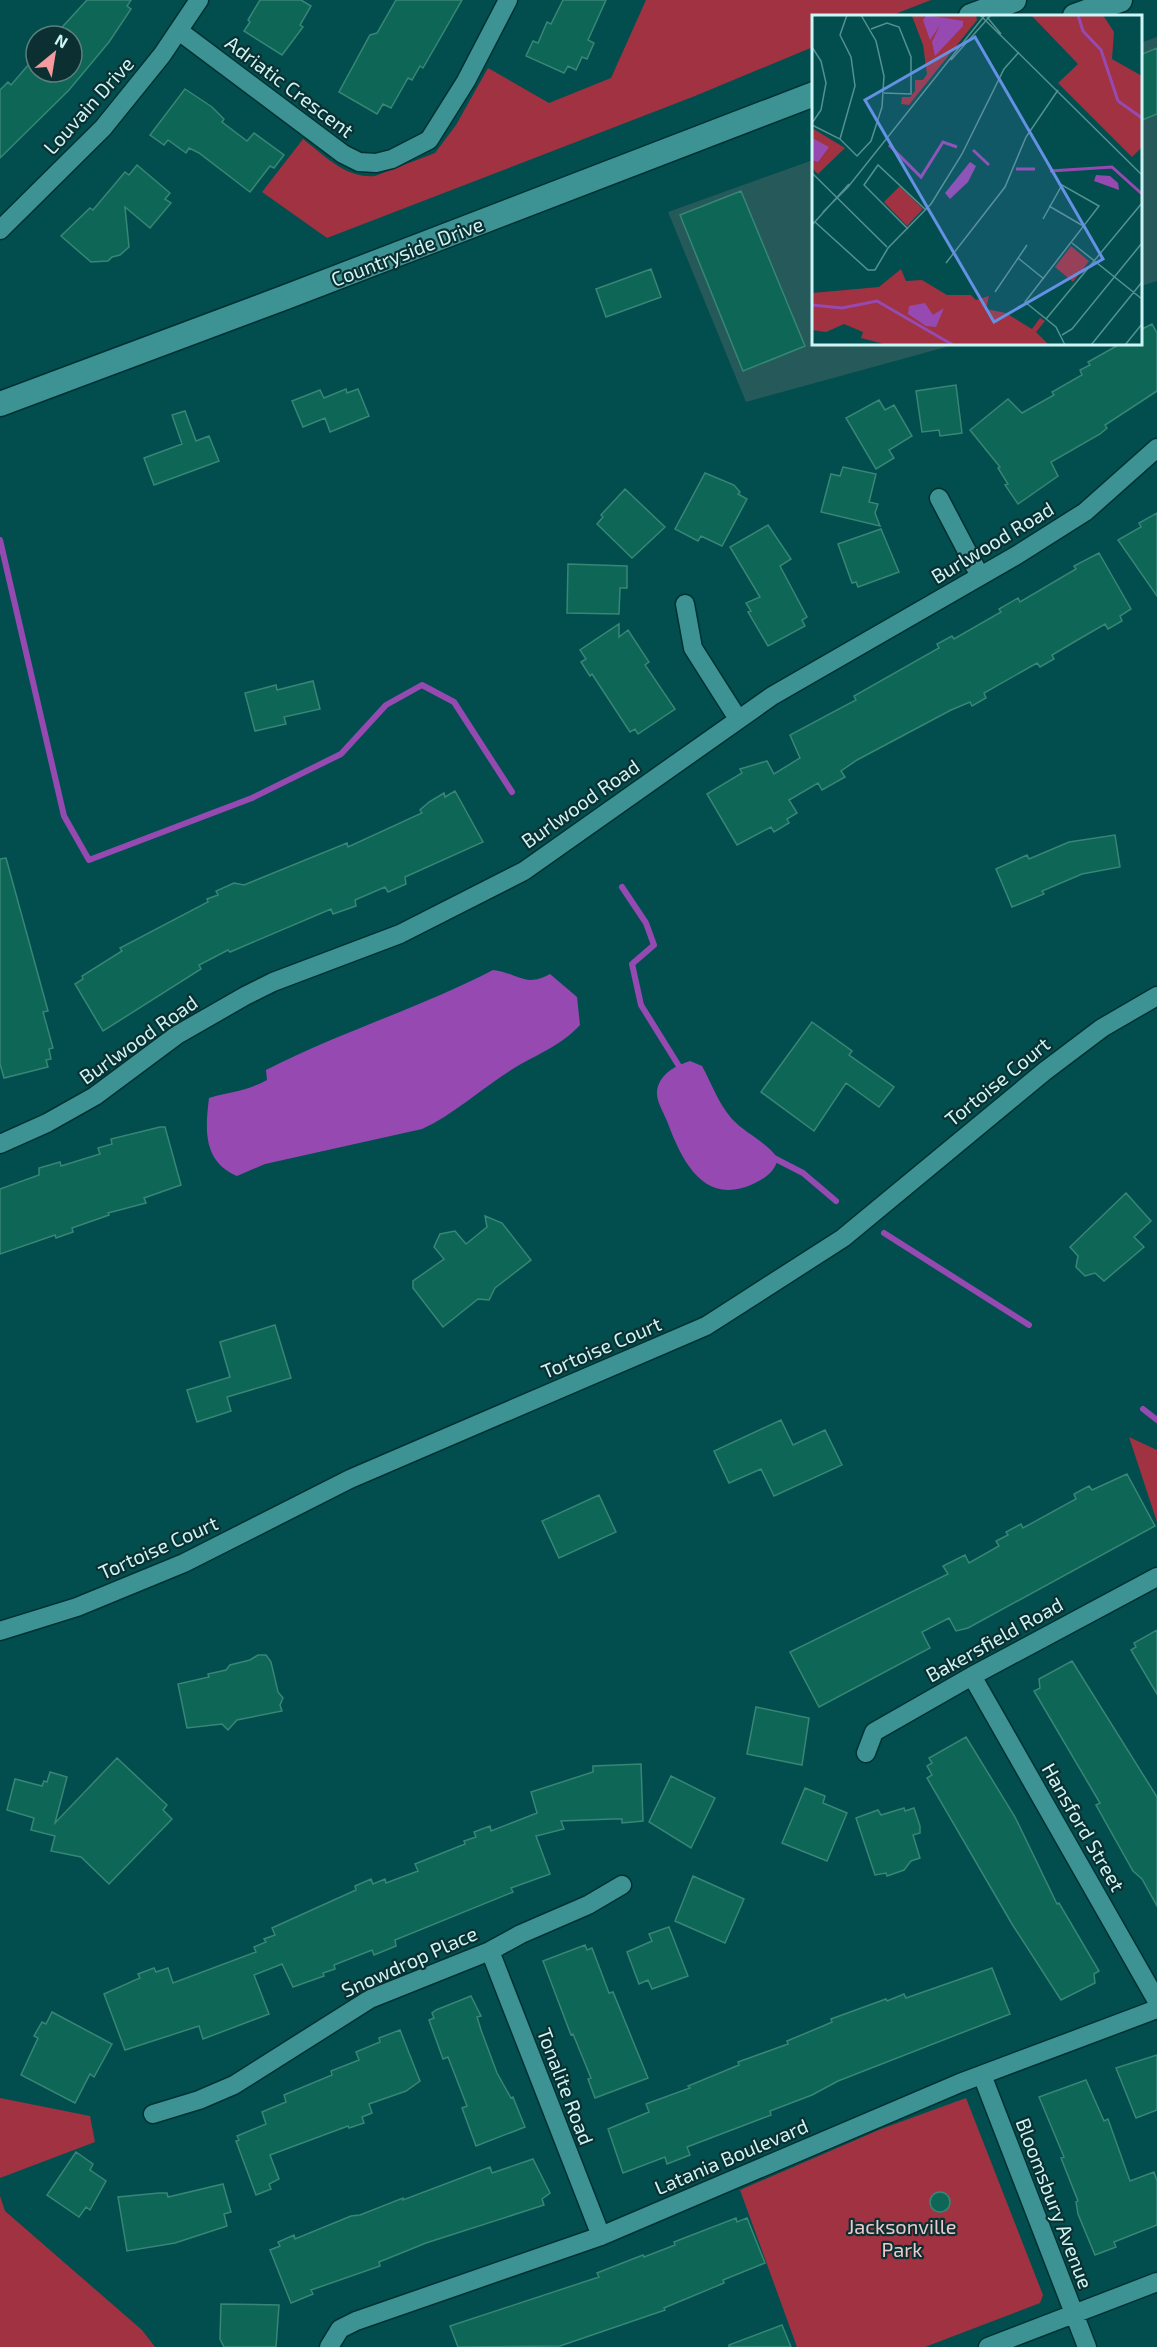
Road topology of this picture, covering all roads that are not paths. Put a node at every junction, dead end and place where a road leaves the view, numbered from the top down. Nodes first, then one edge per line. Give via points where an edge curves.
1 (199, 0) edge
2 (508, 0) edge
3 (1014, 0) edge
4 (1120, 0) edge
5 (974, 15) edge
6 (1078, 15) edge
7 (179, 31) junction
8 (812, 94) edge
9 (0, 230) edge
10 (0, 404) edge
11 (1157, 448) edge
12 (939, 498) dead end
13 (980, 576) junction
14 (685, 604) dead end
15 (738, 718) junction
16 (1157, 996) edge
17 (0, 1144) edge
18 (1157, 1577) edge
19 (0, 1631) edge
20 (972, 1676) junction
21 (866, 1753) dead end
22 (622, 1885) dead end
23 (489, 1951) junction
24 (1157, 2001) edge
25 (1157, 2008) edge
26 (982, 2075) junction
27 (153, 2114) dead end
28 (601, 2236) junction
29 (1157, 2282) edge
30 (1074, 2314) junction
31 (329, 2347) edge
32 (988, 2347) edge
33 (1087, 2347) edge

1 - 7 street, Louvain Drive
2 - 7 street, Adriatic Crescent via 429,140 376,163 359,162 343,154
3 - 5 main road
4 - 6 main road
7 - 9 street, Louvain Drive via 103,128
8 - 10 main road, Countryside Drive
11 - 13 street, Burlwood Road via 1085,512
12 - 13 street
13 - 15 street, Burlwood Road
14 - 15 street via 693,648
15 - 17 street, Burlwood Road via 524,871 400,934 245,996 177,1035 80,1106
16 - 19 street, Tortoise Court via 1102,1028 1045,1071 843,1238 706,1326 350,1479 184,1563 77,1608
18 - 20 street, Bakersfield Road
20 - 21 street, Bakersfield Road via 874,1732
20 - 24 street, Hansford Street
22 - 23 street, Snowdrop Place
23 - 27 street, Snowdrop Place via 370,1999 234,2085
23 - 28 street, Tonalite Road
25 - 26 street, Latania Boulevard
26 - 28 street, Latania Boulevard
26 - 30 street, Bloomsbury Avenue
28 - 31 street, Latania Boulevard via 356,2321 340,2329
29 - 30 street
30 - 32 street
30 - 33 street, Bloomsbury Avenue

